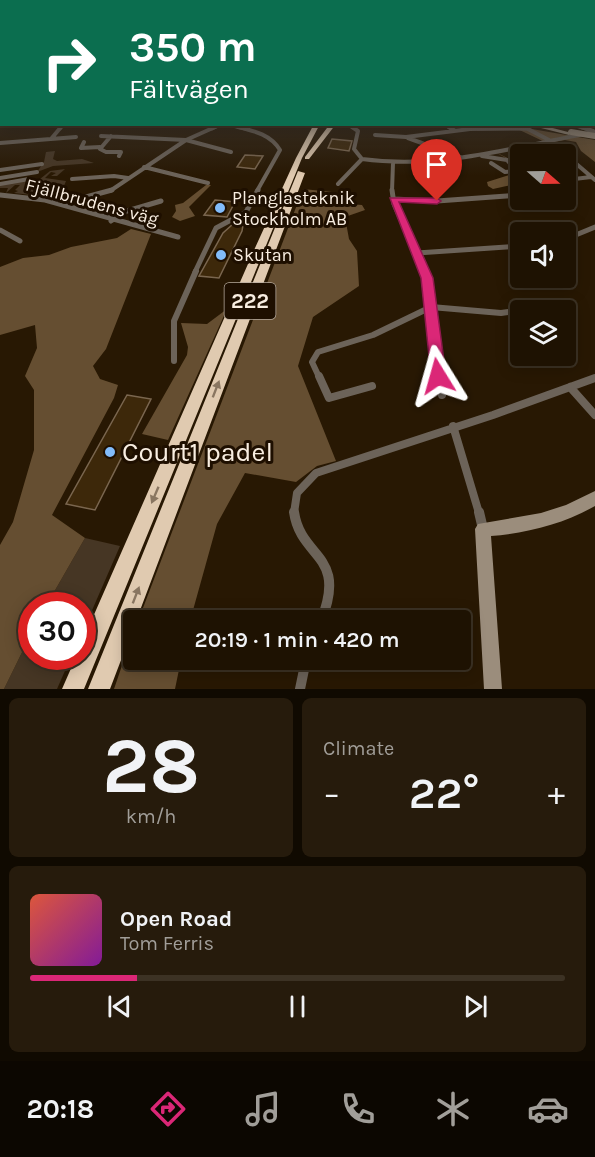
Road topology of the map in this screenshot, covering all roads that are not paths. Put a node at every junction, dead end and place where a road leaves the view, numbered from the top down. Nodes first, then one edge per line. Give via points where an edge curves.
1 (62, 126) edge
2 (218, 126) edge
3 (231, 126) edge
4 (316, 126) edge
5 (322, 126) edge
6 (331, 126) edge
7 (349, 126) edge
8 (446, 126) edge
9 (538, 126) edge
10 (544, 126) edge
11 (573, 126) edge
12 (304, 130) dead end
13 (455, 131) junction
14 (570, 132) junction
15 (375, 135) dead end
16 (101, 136) dead end
17 (111, 136) junction
18 (595, 136) edge
19 (76, 137) dead end
20 (406, 137) junction
21 (51, 139) junction
22 (186, 140) junction
23 (549, 140) junction
24 (84, 142) dead end
25 (0, 143) edge
26 (553, 144) edge
27 (100, 147) junction
28 (231, 152) dead end
29 (475, 154) junction
30 (119, 156) dead end
31 (460, 157) junction
32 (303, 158) junction
33 (362, 159) junction
34 (393, 163) junction
35 (491, 163) dead end
36 (42, 164) dead end
37 (576, 164) edge
38 (144, 167) junction
39 (0, 170) edge
40 (36, 172) dead end
41 (0, 177) edge
42 (128, 178) junction
43 (593, 178) edge
44 (30, 179) dead end
45 (72, 179) dead end
46 (576, 179) edge
47 (208, 183) dead end
48 (0, 184) edge
49 (338, 184) dead end
50 (0, 195) edge
51 (510, 196) edge
52 (86, 197) dead end
53 (393, 200) junction
54 (161, 201) dead end
55 (111, 221) junction
56 (595, 227) edge
57 (0, 230) edge
58 (576, 235) edge
59 (178, 237) dead end
60 (20, 241) dead end
61 (510, 247) edge
62 (417, 253) junction
63 (431, 307) junction
64 (510, 312) edge
65 (174, 361) dead end
66 (595, 378) edge
67 (372, 386) dead end
68 (570, 387) junction
69 (442, 395) dead end
70 (595, 415) edge
71 (453, 426) junction
72 (595, 498) edge
73 (483, 529) junction
74 (324, 610) edge
75 (304, 670) edge
76 (74, 689) edge
77 (99, 689) edge
78 (300, 689) edge
79 (494, 689) edge

1 - 21 street
2 - 22 street
3 - 65 street via 265,135 280,150 246,212 216,228 211,235 174,321
4 - 32 highway, 222
5 - 32 highway, 222
6 - 32 highway
7 - 33 street via 357,131 354,149
8 - 13 street
9 - 14 main road
10 - 14 main road
11 - 18 street
12 - 32 highway
13 - 20 street
13 - 23 street via 526,129
14 - 18 main road, bridge
14 - 18 main road, bridge
15 - 20 street
16 - 17 street
17 - 22 street
17 - 27 street
18 - 23 street
19 - 21 street
20 - 31 street
21 - 25 street
22 - 28 street
22 - 38 street
23 - 26 street
23 - 29 street
24 - 27 street via 81,148
27 - 30 street via 106,152 121,152
29 - 31 street
29 - 35 street via 507,160 516,171 508,173
31 - 34 street
32 -> 76 highway, 222
77 -> 32 highway, 222
33 - 34 street
33 - 49 street
34 - 53 street
36 - 39 street
37 - 43 street
38 - 42 street
38 - 47 street
40 - 41 street
42 - 45 street
42 - 52 street via 108,192
43 - 46 street
44 - 48 street
50 - 55 street, Fjällbrudens väg via 36,198
51 - 53 street
53 - 62 street
54 - 55 street via 127,211
55 - 59 street, Fjällbrudens väg
56 - 58 street
57 - 60 street
61 - 62 street
62 - 63 street via 427,278
63 - 64 street
63 - 67 street via 373,335 314,356 312,362 329,399
63 - 69 street
66 - 68 street
68 - 70 street
68 - 71 street
71 - 73 street
71 - 74 street via 314,472 298,490 294,501 298,528 323,559 331,588
72 - 73 main road via 550,519
73 - 79 main road
75 - 78 street

